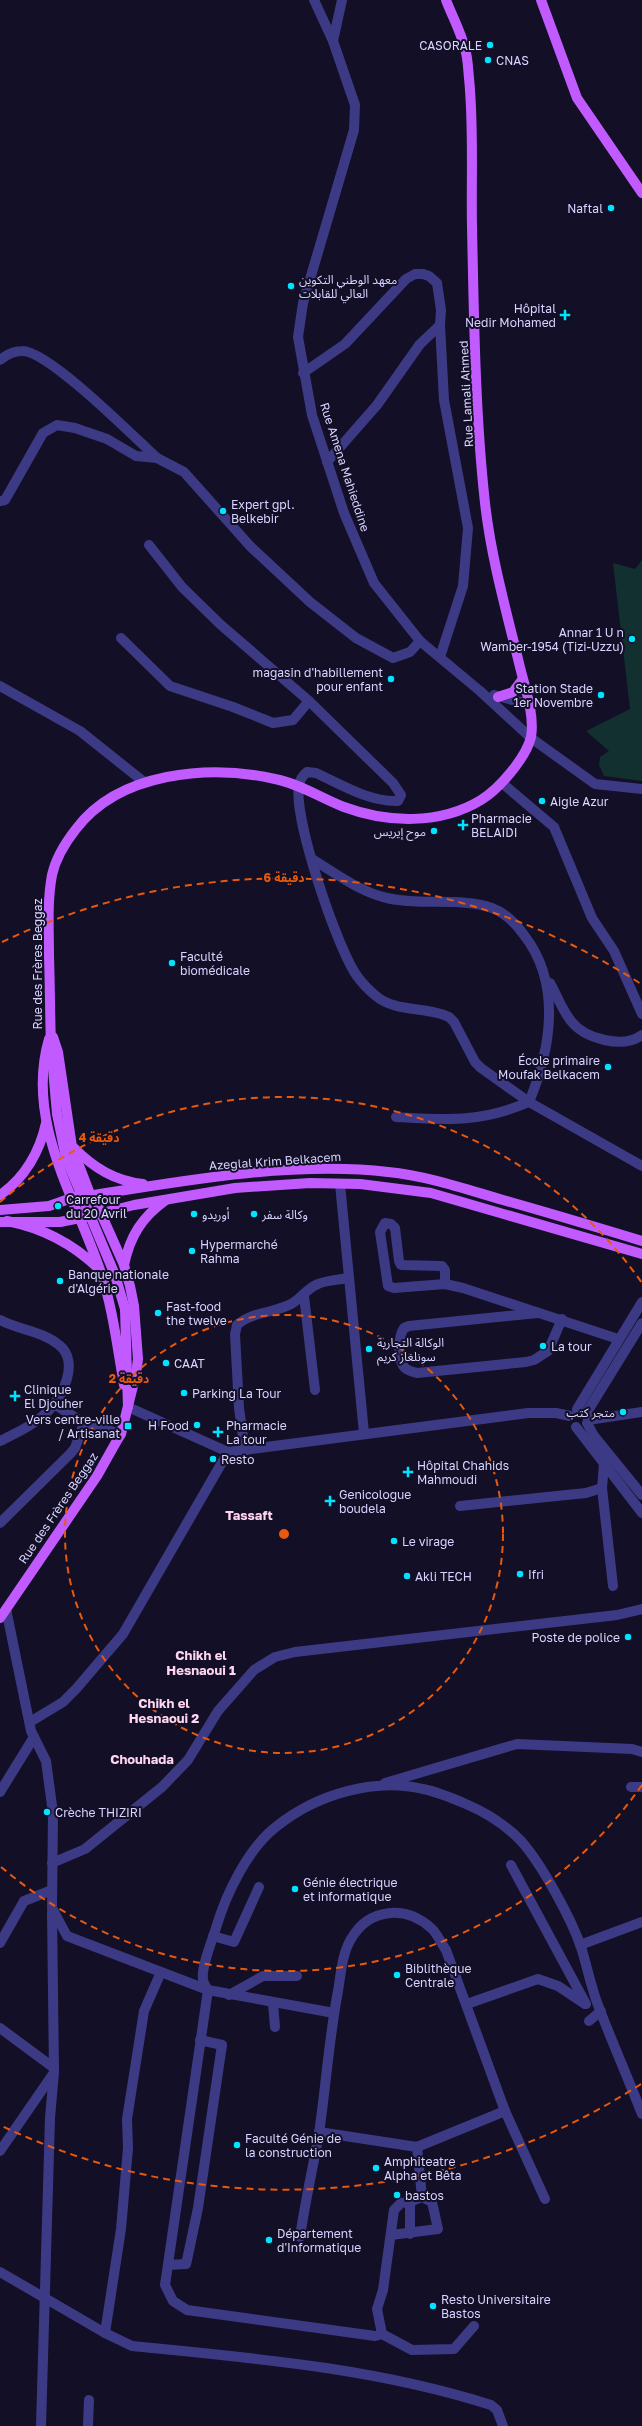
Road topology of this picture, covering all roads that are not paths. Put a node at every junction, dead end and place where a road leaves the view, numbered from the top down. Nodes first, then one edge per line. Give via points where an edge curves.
1 (314, 0) edge
2 (342, 0) edge
3 (446, 0) edge
4 (541, 0) edge
5 (333, 41) junction
6 (642, 193) edge
7 (440, 325) junction
8 (0, 360) edge
9 (303, 373) junction
10 (157, 458) junction
11 (327, 462) junction
12 (0, 501) edge
13 (150, 545) dead end
14 (121, 638) dead end
15 (420, 641) junction
16 (440, 657) junction
17 (522, 680) junction
18 (0, 686) edge
19 (480, 690) junction
20 (498, 697) junction
21 (309, 701) junction
22 (528, 704) junction
23 (531, 738) junction
24 (144, 782) junction
25 (502, 784) junction
26 (299, 786) junction
27 (642, 789) edge
28 (312, 859) junction
29 (544, 973) junction
30 (642, 1014) edge
31 (50, 1032) junction
32 (642, 1035) edge
33 (529, 1102) junction
34 (396, 1117) dead end
35 (46, 1119) junction
36 (72, 1147) junction
37 (642, 1166) edge
38 (340, 1184) junction
39 (153, 1185) junction
40 (92, 1194) junction
41 (0, 1195) edge
42 (168, 1198) junction
43 (85, 1209) junction
44 (0, 1210) edge
45 (4, 1221) edge
46 (642, 1241) edge
47 (642, 1254) edge
48 (124, 1265) junction
49 (100, 1269) junction
50 (348, 1278) junction
51 (446, 1284) junction
52 (304, 1296) junction
53 (642, 1302) edge
54 (542, 1313) junction
55 (562, 1319) junction
56 (0, 1320) edge
57 (642, 1323) edge
58 (618, 1339) junction
59 (315, 1390) dead end
60 (54, 1404) junction
61 (128, 1407) junction
62 (642, 1412) edge
63 (582, 1416) junction
64 (84, 1423) junction
65 (121, 1434) junction
66 (364, 1434) junction
67 (0, 1441) edge
68 (244, 1451) junction
69 (228, 1452) junction
70 (604, 1464) junction
71 (602, 1488) junction
72 (642, 1495) edge
73 (460, 1506) dead end
74 (642, 1513) edge
75 (0, 1523) edge
76 (613, 1586) dead end
77 (6, 1609) junction
78 (642, 1609) edge
79 (0, 1618) edge
80 (30, 1722) junction
81 (34, 1737) junction
82 (642, 1752) edge
83 (631, 1787) dead end
84 (642, 1787) edge
85 (364, 1788) junction
86 (0, 1792) edge
87 (52, 1863) junction
88 (512, 1865) dead end
89 (260, 1887) dead end
90 (52, 1890) junction
91 (52, 1908) junction
92 (642, 1922) edge
93 (213, 1936) junction
94 (0, 1943) edge
95 (580, 1945) junction
96 (161, 1972) junction
97 (297, 1976) dead end
98 (208, 1990) junction
99 (229, 1995) junction
100 (273, 2003) junction
101 (467, 2004) junction
102 (586, 2004) junction
103 (599, 2008) junction
104 (334, 2013) junction
105 (589, 2021) dead end
106 (275, 2027) dead end
107 (0, 2028) edge
108 (200, 2040) junction
109 (54, 2070) junction
110 (637, 2088) edge
111 (505, 2111) junction
112 (642, 2114) edge
113 (319, 2132) junction
114 (417, 2147) junction
115 (0, 2151) edge
116 (422, 2197) junction
117 (545, 2199) dead end
118 (410, 2202) junction
119 (410, 2234) junction
120 (390, 2235) junction
121 (300, 2237) dead end
122 (168, 2264) junction
123 (0, 2272) edge
124 (44, 2296) junction
125 (474, 2326) dead end
126 (104, 2333) junction
127 (382, 2334) junction
128 (89, 2400) dead end
129 (41, 2426) edge
130 (88, 2426) edge
131 (503, 2426) edge

1 - 5 street, Rue Amena Mahieddine
2 - 5 street
3 - 17 main road, Rue Lamali Ahmed via 466,49 472,108 472,226 477,378 485,504 493,554
4 - 6 main road via 578,98
5 - 9 street, Rue Amena Mahieddine via 355,105 354,130 303,303 298,337
7 - 9 street via 441,310 437,284 429,276 415,274 406,279 345,344
7 - 11 street via 420,344 377,405
7 - 16 street via 444,400 468,528 463,586
8 - 10 street via 6,355 23,351 42,359 63,373
9 - 11 street, Rue Amena Mahieddine via 312,415
10 - 12 street via 136,456 107,439 76,428 57,425 43,433 5,500
10 - 15 street via 184,472 250,546 310,602 356,638 393,658 410,652
11 - 15 street, Rue Amena Mahieddine via 344,513 374,583
13 - 21 street via 182,587 221,625
14 - 21 street via 170,686 273,723 293,720
15 - 16 street, Rue Amena Mahieddine
16 - 19 street, Rue Amena Mahieddine
17 - 20 main road via 514,692
17 - 22 main road, Rue Lamali Ahmed
18 - 24 street via 80,731
19 - 20 street, Rue Amena Mahieddine
19 - 23 street, Rue Amena Mahieddine
20 - 22 street, Rue Amena Mahieddine
21 - 26 street via 394,783 401,795 398,801 369,798 316,773 306,772
22 - 23 main road, Rue Lamali Ahmed
23 - 25 main road, Rue des Frères Beggaz
23 - 27 street, Rue Amena Mahieddine via 595,784
24 - 26 main road, Rue des Frères Beggaz via 183,776 223,774 276,779
24 - 31 main road, Rue des Frères Beggaz via 114,795 90,812 67,840 59,855 53,872 48,909
25 - 26 main road, Rue des Frères Beggaz via 480,801 454,812 426,818 398,819 369,815 342,806
25 - 30 street via 554,828 592,918 614,951
26 - 28 street via 304,835
28 - 29 street via 348,882 386,898 481,906 502,913 516,925 530,943
28 - 33 street via 336,933 357,976 376,997 387,1002 449,1017 475,1062
29 - 32 street via 571,1022 583,1032 611,1041 625,1041
29 - 33 street via 550,997 550,1021 545,1053
31 - 35 main road via 44,1076
31 - 36 main road via 58,1052
31 - 61 main road, Rue des Frères Beggaz, bridge via 57,1114 66,1158 115,1275 125,1309
33 - 34 street via 507,1111 473,1119
33 - 37 street
35 - 41 main road via 44,1133 32,1160 14,1183
35 - 43 main road via 55,1157
36 - 39 main road via 101,1171 124,1180
36 - 40 main road
38 - 42 main road, Azeglal Krim Belkacem via 310,1183 234,1188
38 - 47 main road, Azeglal Krim Belkacem via 431,1193
38 - 50 street
39 - 40 main road, Azeglal Krim Belkacem
39 - 46 main road, Azeglal Krim Belkacem via 327,1168 389,1172 457,1186
40 - 43 main road, Azeglal Krim Belkacem
40 - 43 main road via 99,1201
42 - 43 main road, Azeglal Krim Belkacem
42 - 48 main road via 144,1219 134,1233
43 - 44 main road
43 - 45 main road via 60,1222
43 - 48 main road, Rue des Frères Beggaz
43 - 49 main road
45 - 49 main road via 37,1229 64,1241
48 - 61 main road, Rue des Frères Beggaz via 134,1306 138,1358
49 - 61 main road via 111,1303
50 - 52 street via 320,1283 309,1289
50 - 66 street
51 - 51 street via 394,1288 388,1286 380,1232 382,1226 385,1223 395,1228 401,1265 442,1266 445,1270
51 - 54 street
52 - 59 street
52 - 68 street via 274,1312 251,1316 237,1325 235,1334
53 - 58 street
54 - 55 street
54 - 55 street via 404,1328 399,1339 401,1363 408,1371 417,1372 526,1362 548,1351
55 - 58 street
56 - 60 street via 17,1329 45,1335 67,1355 69,1369
57 - 63 street
58 - 63 street
60 - 64 street
60 - 67 street via 24,1429
61 - 65 main road, Rue des Frères Beggaz
61 - 69 street
62 - 63 street
63 - 66 street via 550,1412 528,1413
63 - 70 street via 572,1424
63 - 72 street via 594,1436
64 - 65 street
64 - 75 street via 75,1448 70,1454
65 - 77 main road, Rue des Frères Beggaz via 97,1476
66 - 68 street
68 - 69 street
69 - 80 street via 123,1634 76,1690 63,1702
70 - 71 street
70 - 74 street
71 - 73 street via 586,1493
71 - 76 street
77 - 79 main road, Rue des Frères Beggaz
77 - 80 street
78 - 87 street via 617,1615 295,1652 275,1657 254,1670 218,1711 188,1760 162,1787 85,1849
80 - 81 street
81 - 86 street
81 - 87 street via 46,1761 53,1814
82 - 85 street via 632,1749 517,1744 441,1768
83 - 84 street
85 - 93 street via 332,1796 303,1809 276,1826 256,1848 224,1899
85 - 95 street via 422,1788 480,1810 503,1824 522,1843 549,1881
87 - 90 street
88 - 102 street
89 - 93 street via 234,1942
90 - 91 street
90 - 94 street via 24,1901
91 - 96 street via 67,1936
91 - 109 street
92 - 95 street
93 - 98 street via 203,1979
95 - 103 street
96 - 98 street
96 - 126 street via 144,2011 127,2119 128,2148 121,2229
97 - 99 street via 263,1976
98 - 99 street
98 - 108 street
99 - 100 street
100 - 104 street
100 - 106 street
101 - 102 street via 538,1979 558,1986
101 - 104 street via 446,1950 432,1928 414,1916 396,1911 378,1915 360,1925 350,1940 343,1958
101 - 111 street
102 - 103 street
103 - 105 street
103 - 110 street
104 - 113 street
107 - 109 street
108 - 122 street
108 - 122 street via 222,2045 209,2138 186,2264
109 - 115 street
109 - 124 street
110 - 112 street
111 - 114 street
111 - 117 street
113 - 114 street
113 - 121 street
114 - 116 street
116 - 118 street
116 - 119 street via 432,2202 438,2229
118 - 119 street
118 - 120 street via 401,2203 394,2210
119 - 120 street
120 - 127 street via 377,2309
122 - 127 street via 165,2285 173,2301 187,2310 375,2336
123 - 124 street
124 - 126 street
124 - 129 street
125 - 127 street via 454,2349 412,2350
126 - 131 street via 132,2346 337,2370 445,2391 491,2405 497,2410
128 - 130 street

